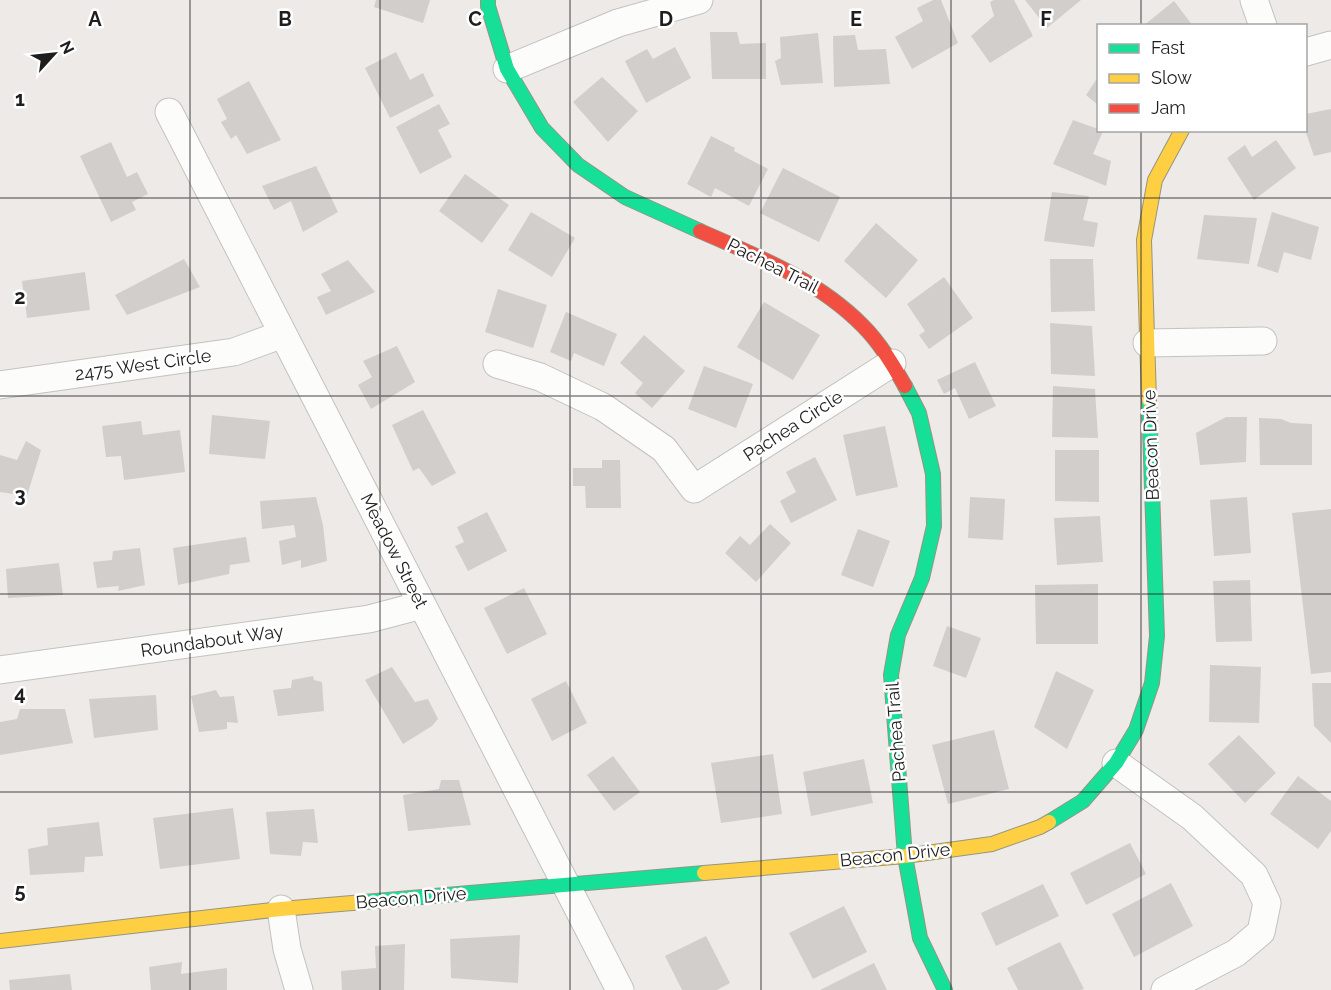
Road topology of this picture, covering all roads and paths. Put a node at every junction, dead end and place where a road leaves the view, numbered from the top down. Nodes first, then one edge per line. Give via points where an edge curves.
1 (488, 0) edge
2 (699, 0) edge
3 (1254, 0) edge
4 (1262, 24) edge
5 (1331, 45) edge
6 (1307, 51) edge
7 (507, 69) junction
8 (169, 112) dead end
9 (1181, 132) edge
10 (283, 334) junction
11 (1263, 341) dead end
12 (1147, 344) junction
13 (892, 363) junction
14 (497, 364) dead end
15 (0, 385) edge
16 (422, 605) junction
17 (0, 670) edge
18 (1116, 763) junction
19 (905, 856) junction
20 (568, 886) junction
21 (281, 909) junction
22 (0, 941) edge
23 (298, 990) edge
24 (620, 990) edge
25 (945, 990) edge
26 (1165, 990) edge

1 - 7 street, Pachea Trail
2 - 7 street via 618,23
3 - 4 street
5 - 6 street
7 - 13 street, Pachea Trail via 542,128 578,165 625,197 779,266 827,295 863,326
8 - 10 street, Meadow Street
9 - 12 street, Beacon Drive via 1155,180 1144,240
10 - 15 street, 2475 West Circle via 234,352
10 - 16 street, Meadow Street
11 - 12 street
12 - 18 street, Beacon Drive via 1157,636 1152,683 1143,711
13 - 14 street, Pachea Circle via 694,489 664,449 603,407 540,377
13 - 19 street, Pachea Trail via 919,413 933,474 934,526 922,578 898,635 891,675
16 - 17 street, Roundabout Way via 369,619
16 - 20 street, Meadow Street
18 - 19 street, Beacon Drive via 1083,801 1040,827 992,844
18 - 26 street via 1192,817 1254,875 1267,903 1261,932 1236,953
19 - 20 street, Beacon Drive
19 - 25 street, Pachea Trail via 920,939
20 - 21 street, Beacon Drive
20 - 24 street, Meadow Street
21 - 22 street, Beacon Drive
21 - 23 street

